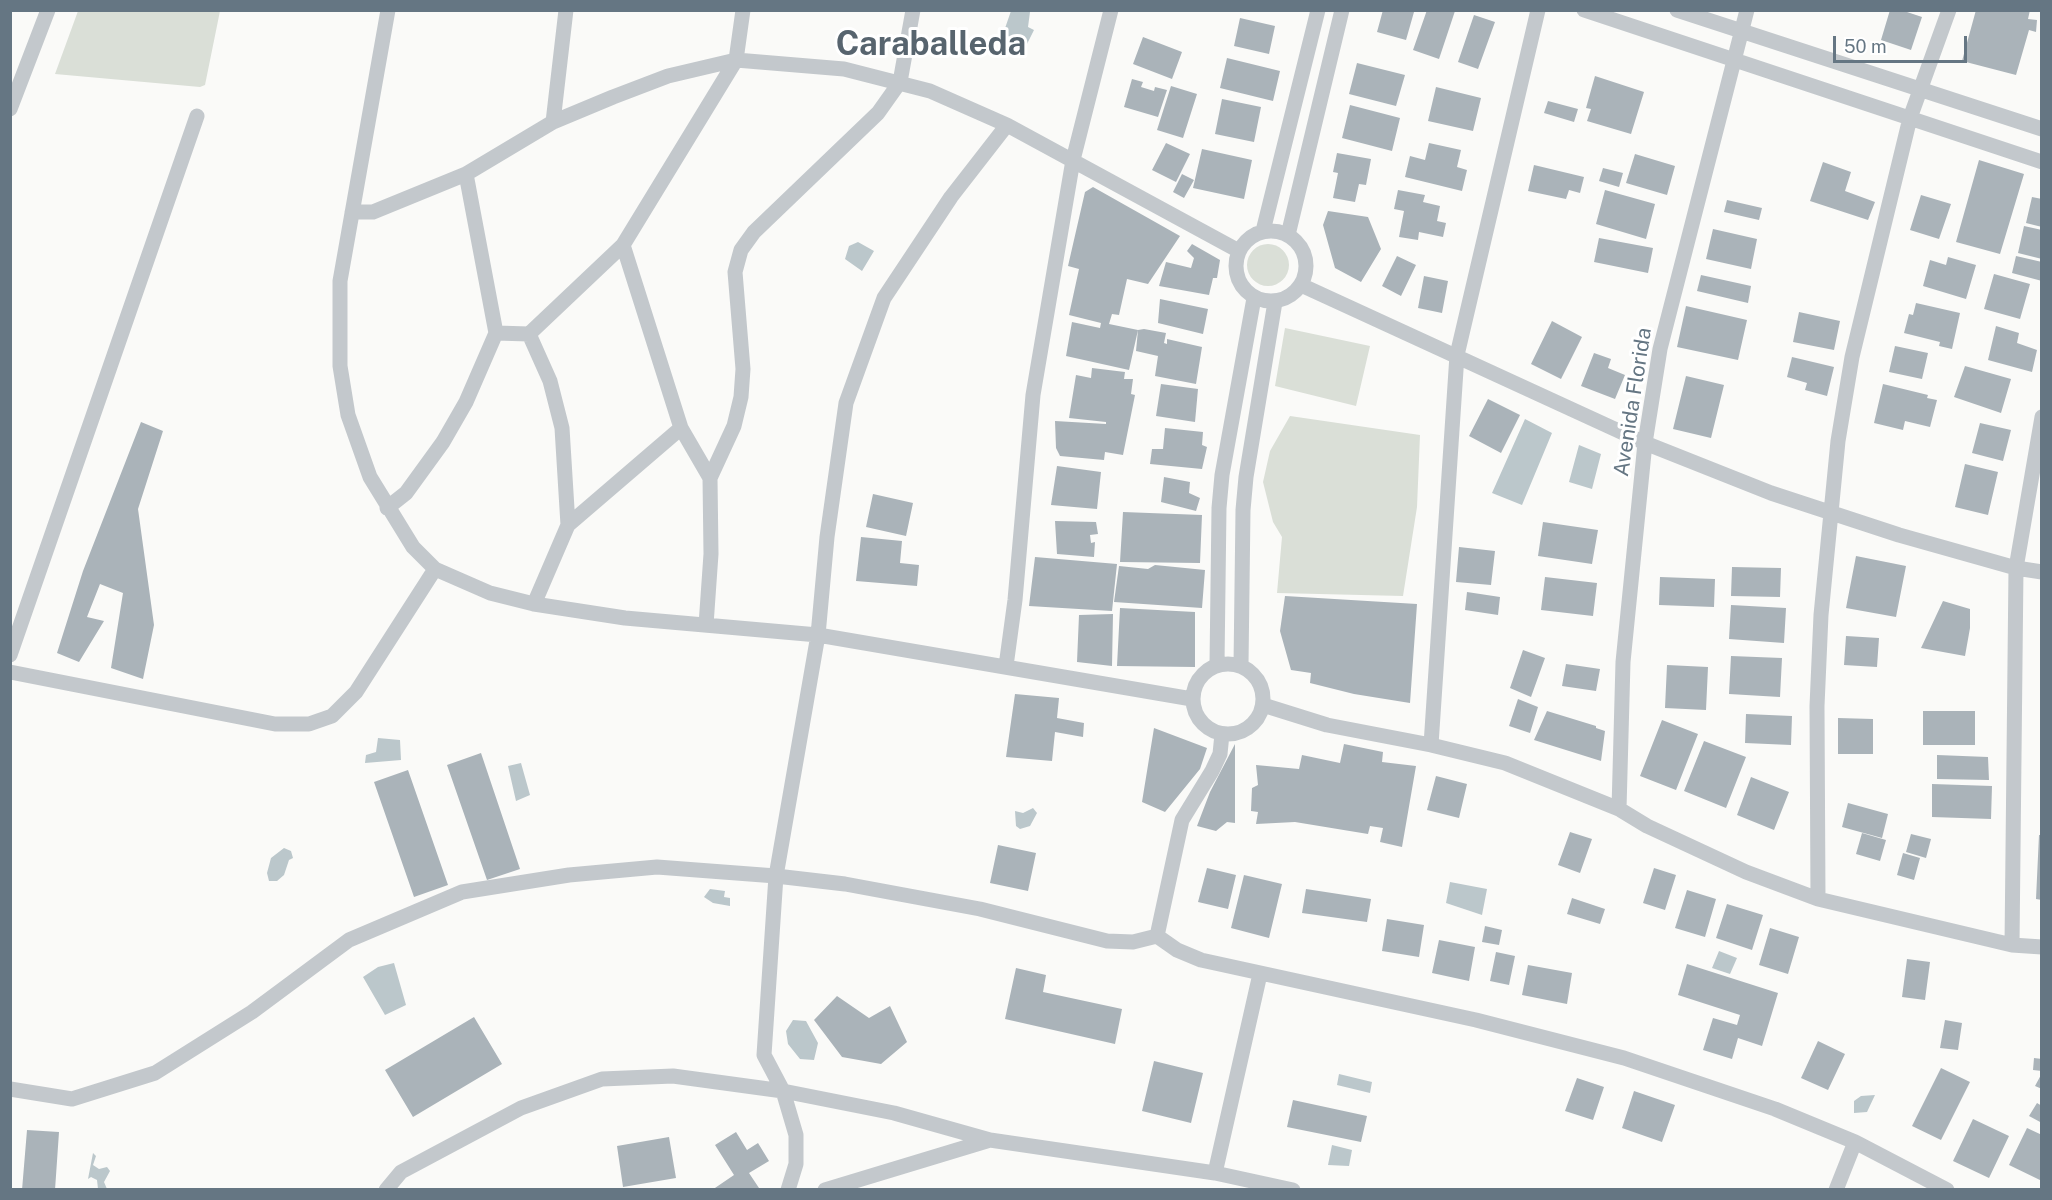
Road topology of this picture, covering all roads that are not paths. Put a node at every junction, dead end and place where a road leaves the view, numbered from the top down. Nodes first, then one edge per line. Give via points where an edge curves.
1 (48, 10) edge
2 (388, 10) edge
3 (566, 10) edge
4 (743, 10) edge
5 (913, 10) edge
6 (1111, 10) edge
7 (1318, 10) edge
8 (1342, 10) edge
9 (1538, 10) edge
10 (1584, 10) edge
11 (1677, 10) edge
12 (1747, 10) edge
13 (1949, 10) edge
14 (1741, 30) junction
15 (736, 60) junction
16 (1734, 60) junction
17 (900, 81) junction
18 (1920, 89) junction
19 (10, 109) edge
20 (197, 116) dead end
21 (1910, 118) junction
22 (553, 122) junction
23 (1007, 125) junction
24 (2042, 129) edge
25 (1073, 160) junction
26 (2042, 162) edge
27 (466, 174) junction
28 (352, 212) junction
29 (1263, 231) junction
30 (1288, 235) junction
31 (623, 245) junction
32 (1239, 251) junction
33 (1301, 285) junction
34 (1254, 298) junction
35 (1275, 302) junction
36 (496, 333) junction
37 (529, 334) junction
38 (1457, 355) junction
39 (2042, 417) edge
40 (681, 428) junction
41 (1645, 443) junction
42 (710, 478) junction
43 (387, 508) junction
44 (1830, 513) junction
45 (568, 525) junction
46 (2016, 568) junction
47 (435, 569) junction
48 (2042, 572) edge
49 (534, 604) junction
50 (706, 625) junction
51 (818, 635) junction
52 (10, 655) edge
53 (1217, 664) junction
54 (1241, 665) junction
55 (1006, 666) junction
56 (10, 672) edge
57 (1192, 699) junction
58 (1263, 705) junction
59 (1222, 734) junction
60 (1431, 745) junction
61 (1619, 809) junction
62 (776, 876) junction
63 (1818, 899) junction
64 (1157, 936) junction
65 (2012, 945) junction
66 (2042, 947) edge
67 (1260, 974) junction
68 (10, 1089) edge
69 (783, 1091) junction
70 (990, 1140) junction
71 (1855, 1142) junction
72 (1215, 1173) junction
73 (386, 1190) edge
74 (788, 1190) edge
75 (825, 1190) edge
76 (1293, 1190) edge
77 (1836, 1190) edge
78 (1947, 1190) edge

1 - 19 street
2 - 28 street
3 - 22 street
4 - 15 street
5 - 17 street
6 - 25 street
7 - 29 street
8 - 30 street
9 - 38 street
10 - 16 street
11 - 14 street
12 - 14 street, Avenida Florida
13 - 18 street
14 - 16 street, Avenida Florida
14 - 18 street
15 - 17 street via 808,64
15 - 22 street via 668,76
15 - 31 street
16 - 21 street
16 - 41 street, Avenida Florida via 1660,349
17 - 23 street
17 - 42 street via 857,135 754,232 741,250 735,272 743,369 741,397 734,426
18 - 21 street
18 - 24 street
20 - 52 street
21 - 26 street
21 - 44 street via 1852,357
22 - 27 street
23 - 25 street
23 - 51 street via 951,197 884,298 846,403
25 - 32 street
25 - 55 street via 1027,439
27 - 28 street via 373,212
27 - 36 street
28 - 43 street via 340,281 340,366 348,415 370,477
29 - 30 street
29 - 32 street via 1249,238
30 - 33 street via 1299,244 1305,257
31 - 37 street
31 - 40 street
32 - 34 street via 1235,264 1237,278
33 - 35 street via 1290,296
33 - 38 street
34 - 35 street
34 - 53 street via 1220,497
35 - 54 street via 1246,477
36 - 37 street
36 - 43 street via 466,402 443,442 406,493
37 - 45 street via 550,381 562,428
38 - 41 street
38 - 60 street
39 - 46 street
40 - 42 street
40 - 45 street
41 - 44 street
41 - 61 street, Avenida Florida via 1623,662
42 - 50 street via 711,554
43 - 47 street via 413,547
44 - 46 street
44 - 63 street via 1817,706
45 - 49 street
46 - 48 street
46 - 65 street
47 - 49 street via 490,593
47 - 56 street via 356,692 332,716 309,724 276,724
49 - 50 street
50 - 51 street
51 - 55 street
51 - 62 street
53 - 54 street
53 - 57 street via 1195,684
54 - 58 street via 1254,675 1262,689
55 - 57 street
57 - 59 street via 1201,722
58 - 59 street via 1248,728 1236,734
58 - 60 street via 1327,725
59 - 64 street via 1220,754 1182,820
60 - 61 street via 1505,763
61 - 63 street via 1746,872
62 - 64 street via 845,884 980,909 1107,941 1133,942
62 - 68 street via 657,867 568,875 462,892 349,940 252,1012 155,1073 72,1099
62 - 69 street via 764,1054
63 - 65 street
64 - 67 street via 1201,960
65 - 66 street
67 - 71 street via 1476,1020 1624,1058 1775,1109
67 - 72 street
69 - 70 street via 894,1113
69 - 73 street via 673,1076 602,1079 521,1108 401,1172
69 - 74 street via 796,1135 796,1164
70 - 72 street
70 - 75 street
71 - 77 street
71 - 78 street
72 - 76 street

